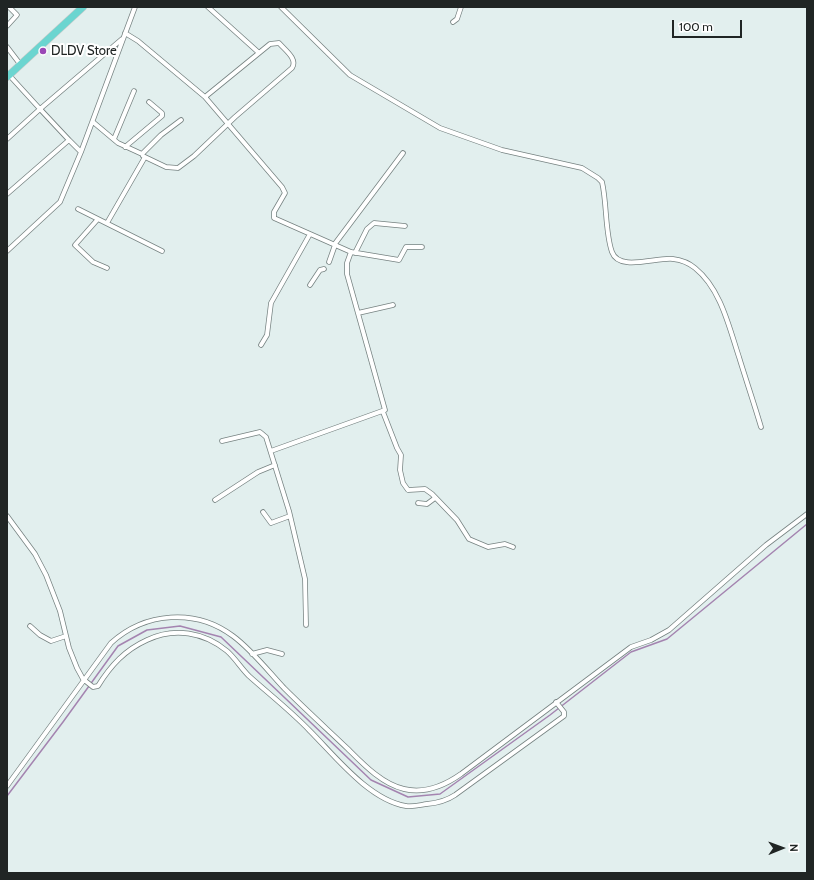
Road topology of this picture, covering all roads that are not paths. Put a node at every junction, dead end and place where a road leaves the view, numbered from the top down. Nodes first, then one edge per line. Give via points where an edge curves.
1 (9, 7) edge
2 (84, 7) edge
3 (135, 7) edge
4 (208, 7) edge
5 (281, 7) edge
6 (461, 7) edge
7 (453, 22) dead end
8 (7, 26) edge
9 (125, 33) junction
10 (122, 39) junction
11 (7, 47) edge
12 (258, 52) junction
13 (20, 64) junction
14 (8, 76) edge
15 (134, 91) dead end
16 (205, 97) junction
17 (149, 102) dead end
18 (40, 110) junction
19 (181, 120) dead end
20 (93, 122) junction
21 (228, 124) junction
22 (7, 139) edge
23 (69, 140) junction
24 (114, 140) junction
25 (125, 147) junction
26 (81, 152) junction
27 (403, 153) dead end
28 (143, 156) junction
29 (7, 194) edge
30 (78, 209) dead end
31 (98, 219) junction
32 (107, 223) junction
33 (405, 226) dead end
34 (310, 234) junction
35 (335, 245) junction
36 (422, 247) dead end
37 (7, 251) edge
38 (162, 251) dead end
39 (353, 253) junction
40 (329, 262) dead end
41 (107, 268) dead end
42 (324, 269) dead end
43 (310, 285) dead end
44 (393, 305) dead end
45 (358, 313) junction
46 (260, 345) dead end
47 (383, 412) junction
48 (761, 426) dead end
49 (222, 441) dead end
50 (271, 451) junction
51 (275, 465) junction
52 (435, 498) junction
53 (215, 500) dead end
54 (418, 503) dead end
55 (263, 512) dead end
56 (807, 514) edge
57 (7, 516) edge
58 (290, 516) junction
59 (513, 547) dead end
60 (306, 625) dead end
61 (30, 626) dead end
62 (66, 636) junction
63 (252, 654) junction
64 (282, 654) dead end
65 (85, 681) junction
66 (557, 703) junction
67 (7, 786) edge

1 - 8 street via 17,14
2 - 13 highway
3 - 9 street
4 - 12 street
5 - 48 street via 350,75 440,128 502,150 582,168 598,178 602,182 610,246 616,258 621,262 673,259 687,262 706,280 723,307
6 - 7 street via 457,19
9 - 10 street
9 - 16 street
10 - 18 street
10 - 20 street
11 - 13 street
12 - 16 street
12 - 21 street via 270,44 279,43 292,56 294,66
13 - 14 highway
14 - 18 street
15 - 24 street
16 - 21 street
17 - 25 street via 162,113 162,116
18 - 22 street
18 - 23 street
19 - 28 street via 161,135
20 - 24 street
20 - 26 street
21 - 28 street via 178,168 166,167
21 - 34 street via 285,191 274,212 274,218
23 - 26 street
23 - 29 street
24 - 25 street
25 - 28 street
26 - 37 street via 60,202
27 - 35 street
28 - 32 street
30 - 31 street
31 - 32 street
31 - 41 street via 76,245 93,262
32 - 38 street
33 - 39 street via 374,223 367,229
34 - 35 street
34 - 46 street via 271,303 266,335
35 - 39 street
35 - 40 street
36 - 39 street via 406,247 399,260
39 - 45 street via 347,263 347,274
42 - 43 street via 320,270
44 - 45 street
45 - 47 street via 385,408
47 - 50 street
47 - 52 street via 401,455 400,470 403,483 408,490 425,489
49 - 50 street via 260,432 266,437
50 - 51 street
51 - 53 street via 258,472
51 - 58 street
52 - 54 street via 427,504
52 - 59 street via 457,520 468,539 488,547 506,544
55 - 58 street via 271,523
56 - 66 street via 766,545 669,630 631,648
57 - 62 street via 35,554 46,575 60,611
58 - 60 street via 305,578
61 - 62 street via 51,641
62 - 65 street via 76,668
63 - 64 street via 268,650
63 - 65 street via 233,636 211,623 184,617 154,619 122,633 111,643
63 - 66 street via 364,765 386,781 403,789 429,789 448,783
65 - 66 street via 93,687 98,686 124,653 136,645 162,634 194,634 213,642 227,652 365,785 379,795 407,806 448,800 564,716
65 - 67 street

